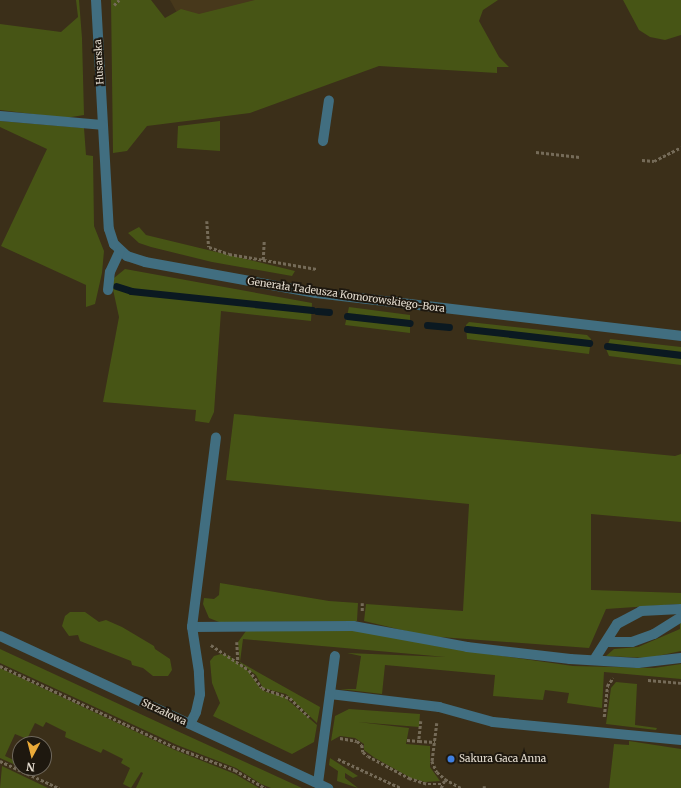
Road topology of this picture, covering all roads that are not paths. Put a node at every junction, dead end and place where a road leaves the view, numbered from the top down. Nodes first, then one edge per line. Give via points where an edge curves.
1 (96, 0) edge
2 (329, 100) dead end
3 (0, 116) edge
4 (102, 125) junction
5 (323, 141) dead end
6 (120, 251) junction
7 (108, 290) dead end
8 (681, 336) edge
9 (216, 438) dead end
10 (681, 609) edge
11 (681, 617) edge
12 (192, 630) junction
13 (0, 636) edge
14 (607, 642) junction
15 (335, 656) dead end
16 (681, 658) edge
17 (594, 660) junction
18 (330, 694) junction
19 (190, 724) junction
20 (681, 740) edge
21 (318, 783) junction
22 (328, 788) edge

1 - 4 street, Husarska
2 - 5 street
3 - 4 street
4 - 6 street via 109,229
6 - 7 street via 110,272
6 - 8 street, Generała Tadeusza Komorowskiego-Bora via 144,262 316,293
9 - 12 street
10 - 14 street via 641,611 617,624 610,631
11 - 14 street via 654,634 632,642
12 - 17 street via 353,626 467,647
12 - 19 street via 200,682 196,712
13 - 19 street, Strzałowa
14 - 17 street
15 - 18 street
16 - 17 street via 638,663
18 - 20 street via 439,707 493,722
18 - 21 street
19 - 21 street, Strzałowa
21 - 22 street, Strzałowa

